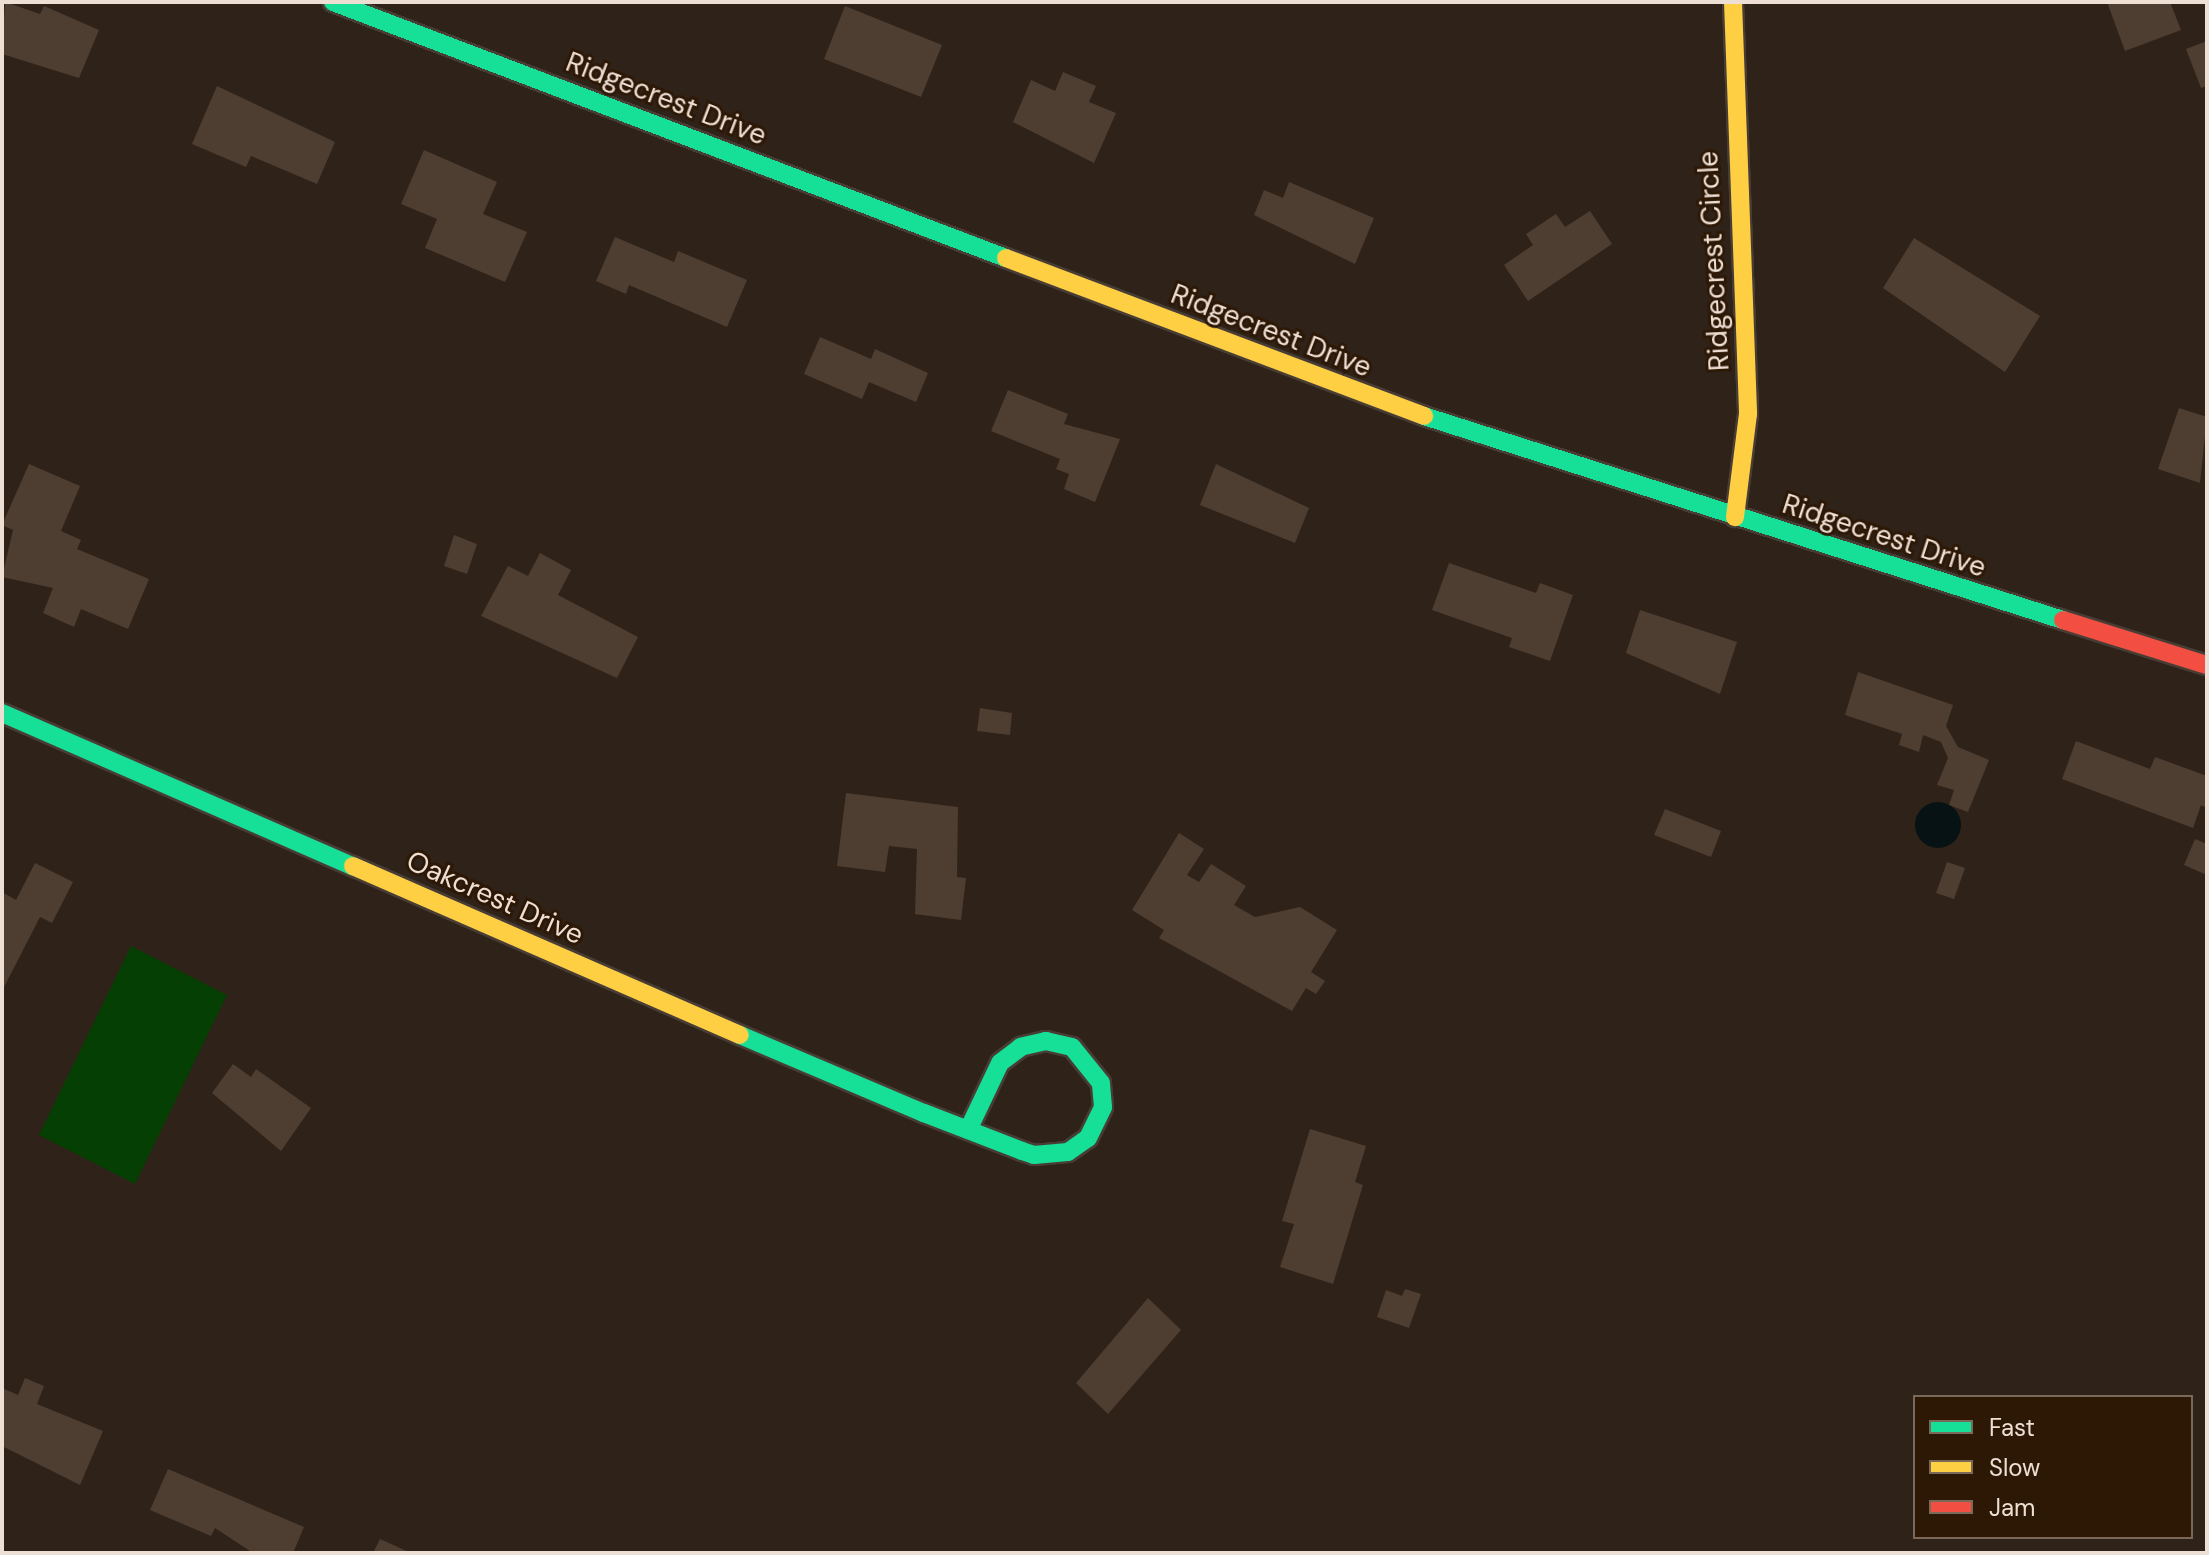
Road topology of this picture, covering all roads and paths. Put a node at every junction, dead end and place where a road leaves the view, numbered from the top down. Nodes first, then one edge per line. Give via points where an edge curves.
1 (333, 2) edge
2 (1733, 2) edge
3 (1735, 517) junction
4 (2207, 665) edge
5 (2, 713) edge
6 (968, 1130) junction

1 - 3 street, Ridgecrest Drive via 1317,378
2 - 3 street, Ridgecrest Circle via 1748,414
3 - 4 street, Ridgecrest Drive
5 - 6 street, Oakcrest Drive
6 - 6 street, Oakcrest Drive via 1000,1063 1021,1047 1046,1041 1072,1047 1101,1083 1095,1129 1068,1152 1034,1155

